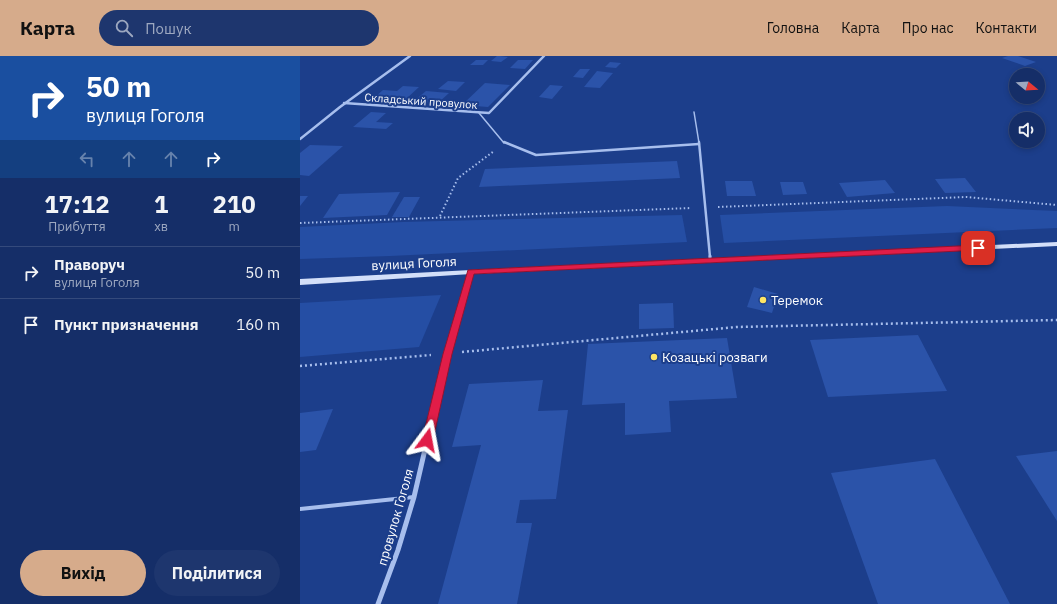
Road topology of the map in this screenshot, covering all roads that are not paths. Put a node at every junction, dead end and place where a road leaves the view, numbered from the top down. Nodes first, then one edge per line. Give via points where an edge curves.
1 (410, 56) edge
2 (544, 56) edge
3 (344, 103) junction
4 (694, 112) dead end
5 (479, 113) junction
6 (301, 138) edge
7 (699, 144) junction
8 (1057, 244) edge
9 (710, 261) junction
10 (471, 272) junction
11 (300, 282) edge
12 (414, 497) junction
13 (300, 509) edge
14 (378, 604) edge

1 - 3 street
2 - 5 street, Складський провулок via 489,113
3 - 5 street, Складський провулок
3 - 6 street
4 - 7 lane
5 - 7 lane via 505,144 536,155
7 - 9 lane
8 - 9 street, вулиця Гоголя
9 - 10 street, вулиця Гоголя
10 - 11 street, вулиця Гоголя
10 - 12 street, провулок Гоголя via 447,354
12 - 13 lane
12 - 14 street, провулок Гоголя

